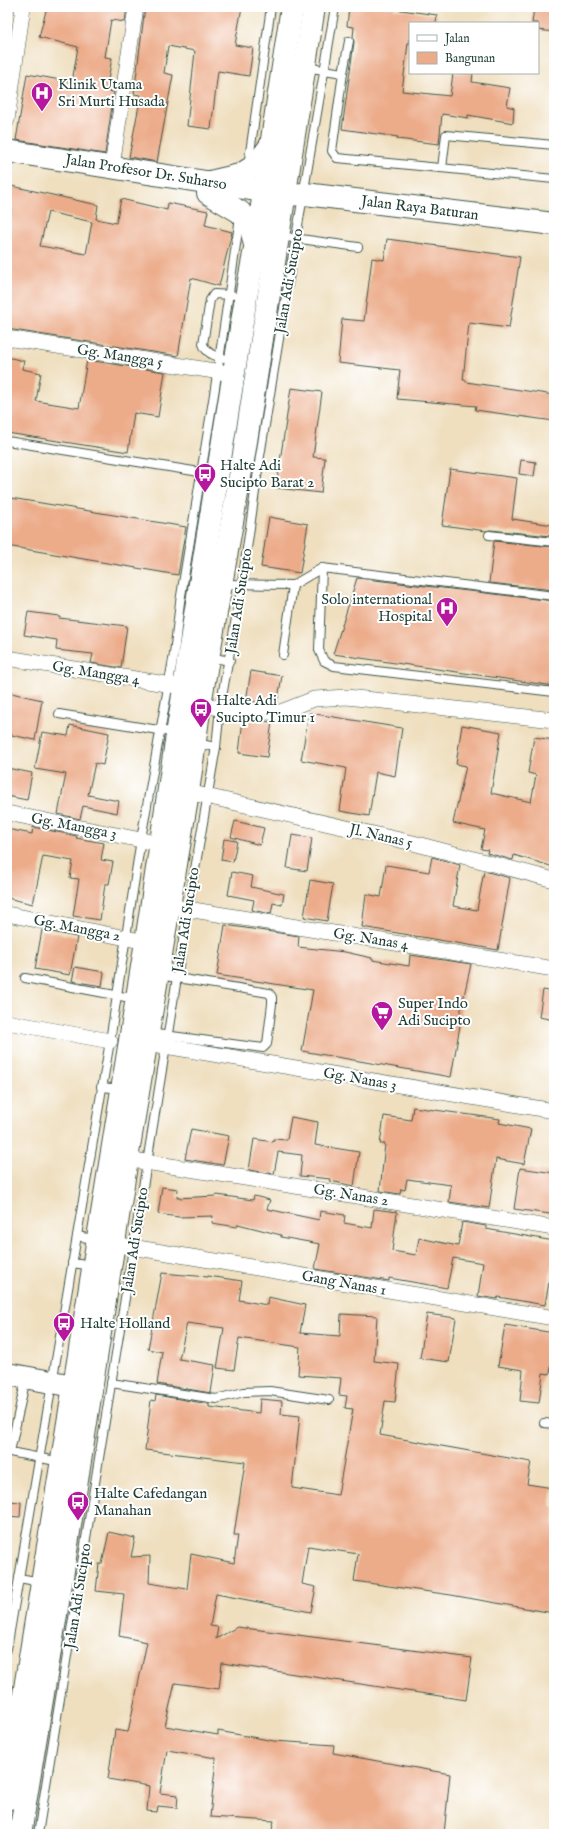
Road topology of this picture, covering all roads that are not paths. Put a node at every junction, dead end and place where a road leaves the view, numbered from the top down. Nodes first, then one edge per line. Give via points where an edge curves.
1 (23, 7) edge
2 (136, 7) edge
3 (335, 7) edge
4 (281, 14) edge
5 (321, 16) edge
6 (350, 41) dead end
7 (315, 68) junction
8 (344, 73) junction
9 (7, 120) edge
10 (554, 145) edge
11 (7, 151) edge
12 (7, 161) edge
13 (112, 166) junction
14 (442, 168) junction
15 (554, 179) edge
16 (209, 188) junction
17 (249, 195) junction
18 (291, 198) junction
19 (554, 224) edge
20 (271, 237) junction
21 (358, 247) dead end
22 (237, 295) junction
23 (7, 338) edge
24 (225, 374) junction
25 (7, 441) edge
26 (210, 473) junction
27 (489, 535) dead end
28 (554, 542) edge
29 (322, 568) junction
30 (232, 584) junction
31 (293, 585) junction
32 (554, 596) edge
33 (282, 655) dead end
34 (200, 657) junction
35 (7, 658) edge
36 (554, 692) edge
37 (191, 697) junction
38 (59, 714) dead end
39 (554, 720) edge
40 (187, 738) junction
41 (198, 794) junction
42 (7, 813) edge
43 (151, 842) junction
44 (554, 880) edge
45 (178, 908) junction
46 (7, 914) edge
47 (136, 940) junction
48 (144, 967) junction
49 (554, 970) edge
50 (24, 978) dead end
51 (126, 997) junction
52 (7, 1022) edge
53 (138, 1041) junction
54 (101, 1087) junction
55 (122, 1090) junction
56 (554, 1111) edge
57 (137, 1160) junction
58 (554, 1228) edge
59 (105, 1242) junction
60 (83, 1265) junction
61 (554, 1318) edge
62 (16, 1376) edge
63 (52, 1382) junction
64 (111, 1383) junction
65 (74, 1386) junction
66 (329, 1400) dead end
67 (544, 1423) dead end
68 (554, 1424) edge
69 (9, 1452) edge
70 (40, 1458) junction
71 (61, 1462) junction
72 (20, 1578) junction
73 (41, 1582) junction
74 (7, 1649) edge
75 (7, 1799) edge
76 (20, 1834) edge
77 (38, 1834) edge

1 - 9 street
2 - 13 street
3 - 5 lane, Jalan Adi Sucipto
4 - 17 main road, Jalan Adi Sucipto via 265,133
5 - 7 main road, Jalan Adi Sucipto
6 - 8 lane
7 - 8 lane
7 - 18 main road, Jalan Adi Sucipto
8 - 14 lane via 332,151 337,158
10 - 14 lane via 446,135
11 - 13 main road, Jalan Profesor Dr. Suharso
12 - 16 main road, Jalan Profesor Dr. Suharso
13 - 16 main road, Jalan Profesor Dr. Suharso
14 - 15 lane
16 - 17 main road
16 - 17 main road via 240,175
17 - 18 main road
17 - 20 main road via 250,224
17 - 22 lane, Jalan Adi Sucipto
18 - 19 main road, Jalan Raya Baturan
18 - 20 main road, Jalan Adi Sucipto
20 - 21 lane
20 - 22 main road, Jalan Adi Sucipto
20 - 30 main road, Jalan Adi Sucipto via 274,313
22 - 24 main road, Jalan Adi Sucipto
22 - 24 lane via 214,294 210,300 203,344 204,349 212,355
23 - 24 street, Gg. Mangga 5
24 - 26 main road, Jalan Adi Sucipto
25 - 26 lane
26 - 34 main road, Jalan Adi Sucipto via 188,603
27 - 28 lane
29 - 31 lane
29 - 32 lane
29 - 36 lane via 320,650 321,657 328,664
30 - 31 lane
30 - 34 main road, Jalan Adi Sucipto via 225,623
31 - 33 lane
34 - 37 main road, Jalan Adi Sucipto
34 - 37 lane, Jalan Adi Sucipto
35 - 37 street, Gg. Mangga 4
37 - 39 street, Gg. Mangga 4 via 278,713 314,699 347,697
37 - 40 main road, Jalan Adi Sucipto
37 - 40 lane, Jalan Adi Sucipto
38 - 40 lane
40 - 41 main road, Jalan Adi Sucipto
40 - 43 main road, Jalan Adi Sucipto
41 - 44 street, Jl. Nanas 5 via 413,843
41 - 45 main road, Jalan Adi Sucipto
42 - 43 street, Gg. Mangga 3
43 - 47 main road, Jalan Adi Sucipto
45 - 48 main road, Jalan Adi Sucipto
45 - 49 street, Gg. Nanas 4
46 - 47 street, Gg. Mangga 2
47 - 48 main road, Jalan Adi Sucipto
48 - 51 main road, Jalan Adi Sucipto
48 - 53 main road, Jalan Adi Sucipto
48 - 53 lane via 269,993 272,1004 267,1044 263,1048
50 - 51 lane
51 - 53 main road, Jalan Adi Sucipto
52 - 53 street, Gg. Nanas 3
53 - 54 lane, Jalan Adi Sucipto
53 - 55 main road, Jalan Adi Sucipto
53 - 56 street, Gg. Nanas 3
53 - 57 main road, Jalan Adi Sucipto
54 - 55 lane
54 - 59 lane, Jalan Adi Sucipto
55 - 59 main road, Jalan Adi Sucipto
57 - 58 street, Gg. Nanas 2
57 - 59 main road, Jalan Adi Sucipto
59 - 60 main road, Jalan Adi Sucipto
59 - 61 street, Gang Nanas 1
59 - 64 lane, Jalan Adi Sucipto
59 - 76 main road, Jalan Adi Sucipto via 59,1596
60 - 63 lane, Jalan Adi Sucipto
60 - 65 main road, Jalan Adi Sucipto
62 - 63 main road
62 - 69 lane
63 - 65 main road
63 - 70 lane, Jalan Adi Sucipto
64 - 66 lane via 216,1399 244,1392 270,1391
64 - 77 lane, Jalan Adi Sucipto
65 - 71 main road, Jalan Adi Sucipto
67 - 68 lane
69 - 70 lane
70 - 71 lane
70 - 72 lane, Jalan Adi Sucipto
71 - 73 main road, Jalan Adi Sucipto
72 - 73 lane
72 - 74 lane, Jalan Adi Sucipto
73 - 75 main road, Jalan Adi Sucipto

